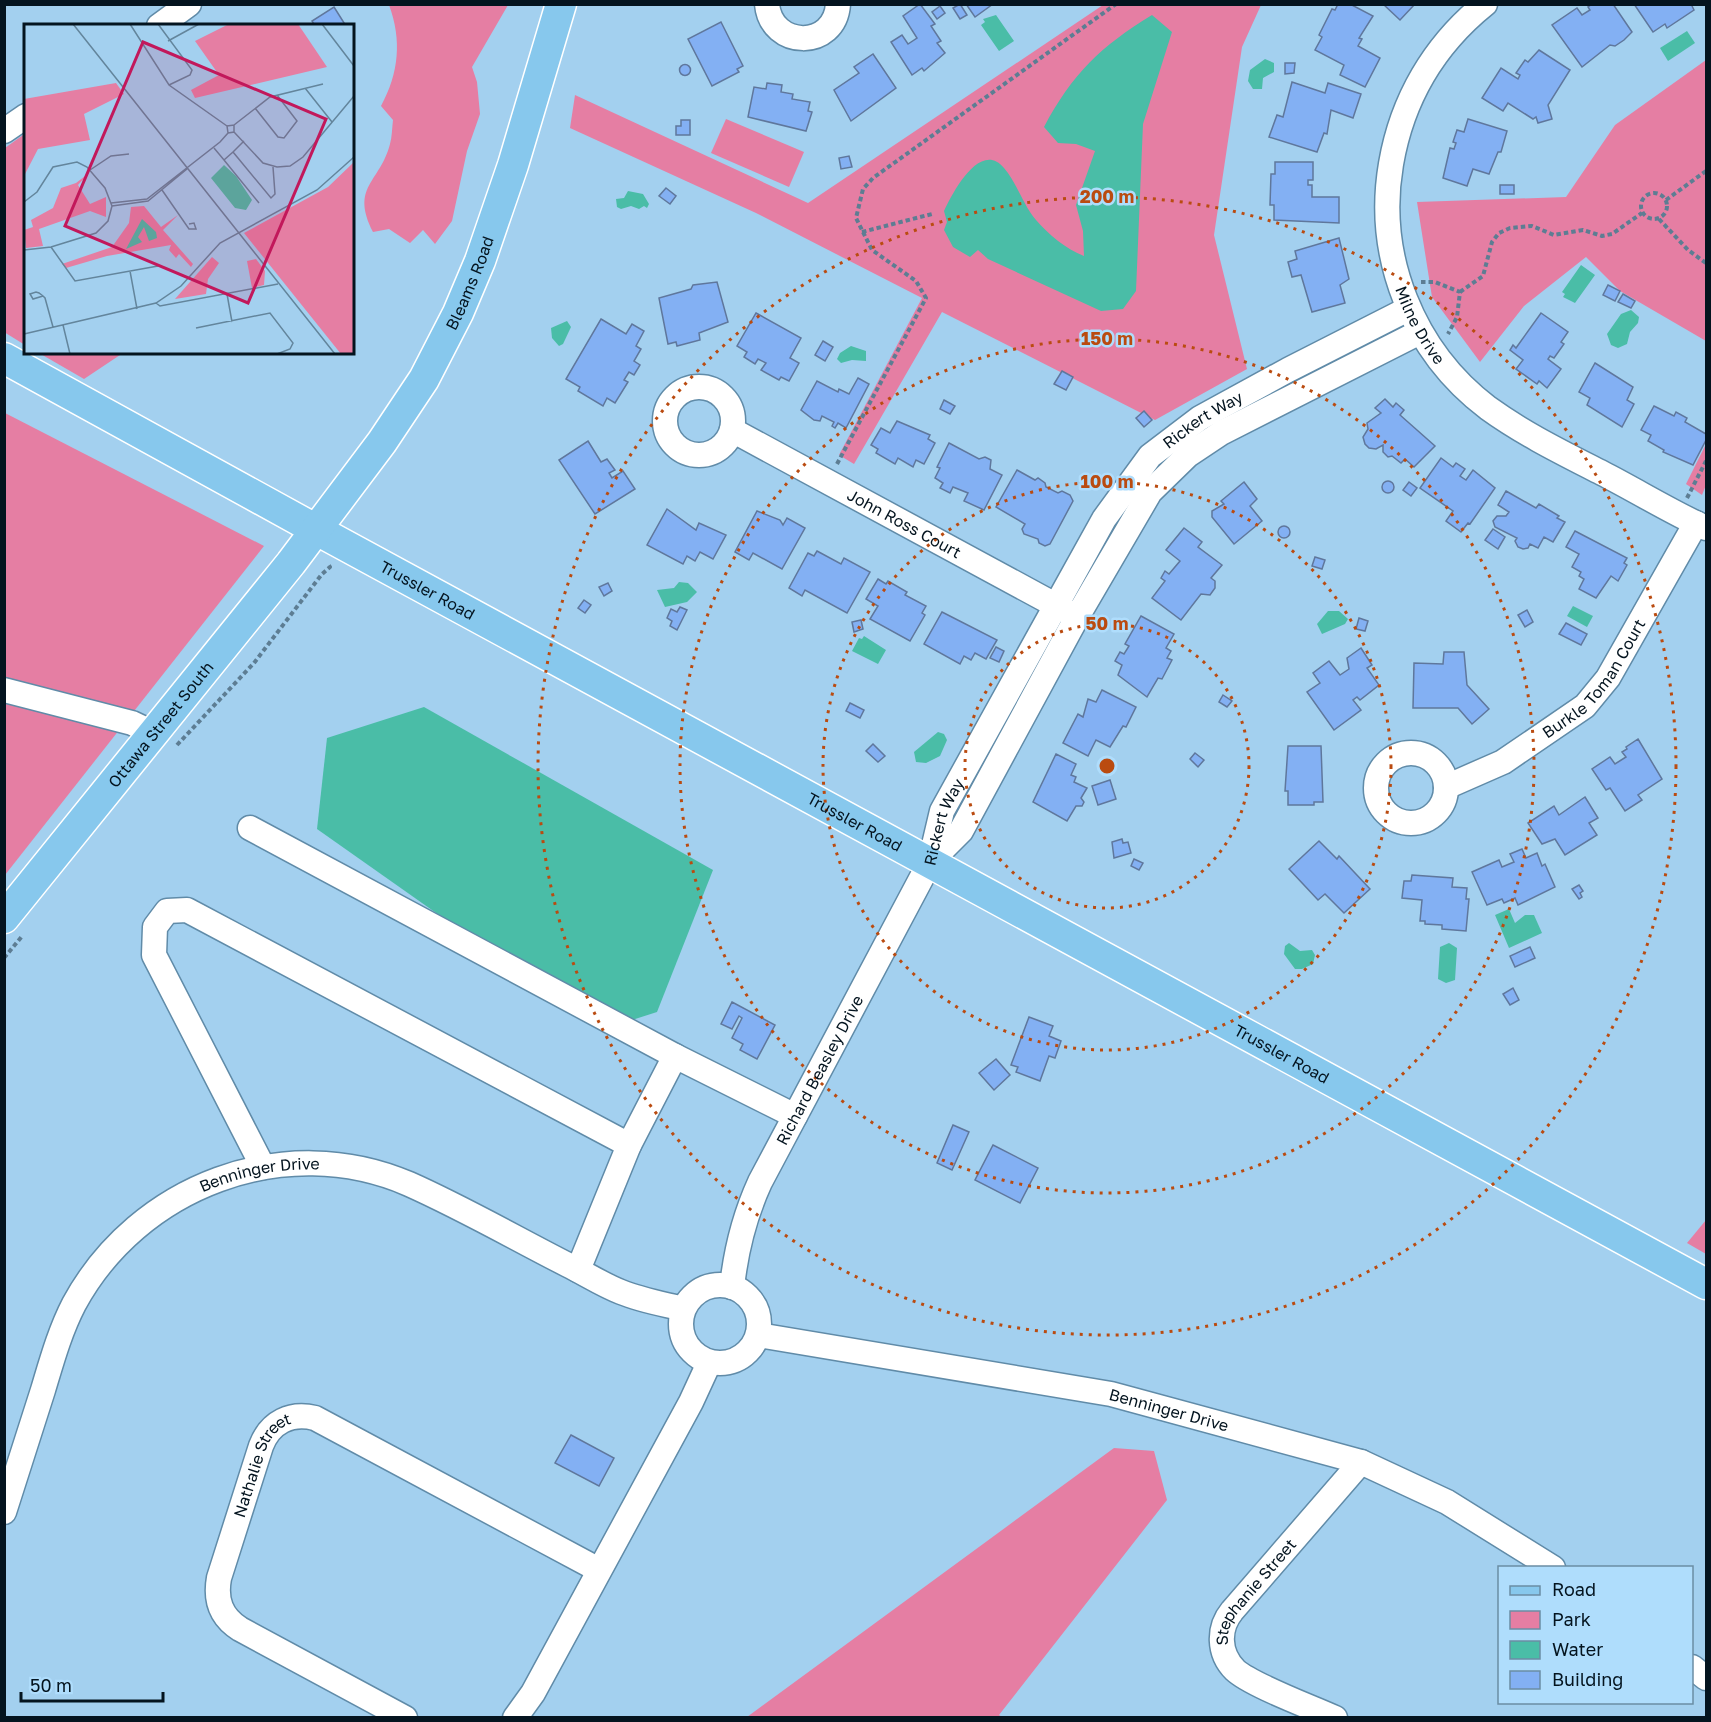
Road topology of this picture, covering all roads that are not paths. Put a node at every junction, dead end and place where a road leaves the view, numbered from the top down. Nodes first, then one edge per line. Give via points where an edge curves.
1 (189, 4) edge
2 (561, 4) edge
3 (767, 4) edge
4 (838, 4) edge
5 (1485, 4) edge
6 (162, 24) edge
7 (24, 117) edge
8 (4, 131) edge
9 (1404, 301) junction
10 (1420, 332) junction
11 (4, 358) edge
12 (732, 430) dead end
13 (1694, 522) edge
14 (315, 529) junction
15 (1056, 604) junction
16 (1077, 617) junction
17 (4, 690) edge
18 (164, 740) junction
19 (1446, 786) dead end
20 (250, 828) dead end
21 (930, 862) junction
22 (15, 925) edge
23 (675, 1056) junction
24 (795, 1116) junction
25 (629, 1145) junction
26 (263, 1167) junction
27 (578, 1270) junction
28 (1707, 1284) edge
29 (732, 1287) junction
30 (683, 1309) junction
31 (758, 1335) junction
32 (709, 1363) junction
33 (1361, 1462) junction
34 (4, 1512) edge
35 (1550, 1566) edge
36 (598, 1570) junction
37 (1693, 1668) edge
38 (1707, 1678) edge
39 (405, 1718) edge
40 (515, 1718) edge
41 (1335, 1718) edge

1 - 6 street
2 - 14 main road, Bleams Road via 513,165 458,313 404,411
3 - 4 street via 768,14 779,31 806,40 830,27
5 - 9 street, Milne Drive via 1429,64 1416,84 1395,140 1388,183 1388,226
7 - 8 street
9 - 10 street, Milne Drive
9 - 15 street, Rickert Way via 1200,418 1150,456 1104,519
10 - 13 street, Milne Drive via 1437,356 1486,406 1520,430
10 - 16 street, Rickert Way via 1221,433 1188,454 1150,492
11 - 14 main road, Trussler Road
12 - 15 street, John Ross Court
13 - 19 street, Burkle Toman Court via 1608,678 1585,706 1503,762
14 - 18 main road, Ottawa Street South
14 - 21 main road, Trussler Road
15 - 16 street, John Ross Court
15 - 21 street, Rickert Way via 942,811
16 - 21 street, Rickert Way via 961,831
17 - 18 street via 132,723
18 - 22 main road, Ottawa Street South
20 - 23 street
21 - 24 street, Richard Beasley Drive
21 - 28 main road, Trussler Road
23 - 24 street
23 - 25 street
24 - 29 street, Richard Beasley Drive via 746,1214 736,1248
25 - 26 street via 187,909 167,911 155,927 154,955
25 - 27 street
26 - 27 street, Benninger Drive via 320,1164 389,1177
26 - 34 street, Benninger Drive via 207,1183 166,1204 130,1232 99,1265 64,1325
27 - 30 street, Benninger Drive via 622,1293
29 - 30 street via 702,1289
29 - 31 street via 745,1294 754,1306
30 - 32 street via 680,1326 684,1341 693,1353
31 - 32 street via 750,1350 737,1359
31 - 33 street, Benninger Drive via 1111,1394
32 - 36 street via 692,1402
33 - 35 street, Benninger Drive via 1447,1502
33 - 41 street, Stephanie Street via 1232,1611 1221,1637 1226,1658 1240,1674
36 - 39 street, Nathalie Street via 315,1418 295,1416 276,1424 261,1446 219,1578 220,1607 240,1629
36 - 40 street via 533,1693
37 - 38 street

